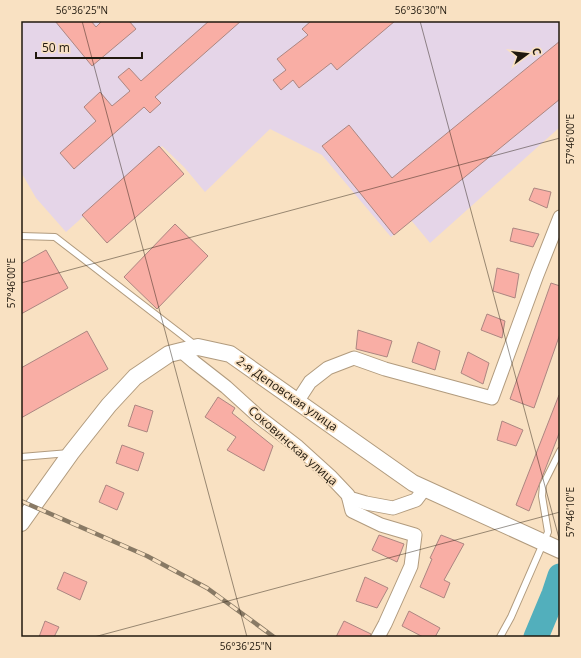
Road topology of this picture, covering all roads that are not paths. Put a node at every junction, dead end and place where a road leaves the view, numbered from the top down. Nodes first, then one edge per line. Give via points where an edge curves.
1 (560, 217) edge
2 (21, 236) edge
3 (198, 347) junction
4 (181, 351) junction
5 (297, 402) junction
6 (560, 451) edge
7 (70, 453) junction
8 (21, 457) edge
9 (425, 488) junction
10 (349, 498) junction
11 (21, 523) edge
12 (553, 546) edge
13 (378, 637) edge
14 (500, 637) edge

1 - 5 street via 492,398 354,358 328,368 310,382
2 - 3 lane via 55,237
3 - 4 street, 2-я Деповская улица
3 - 5 street, 2-я Деповская улица via 230,354
4 - 7 street, 2-я Деповская улица via 169,354 134,378
4 - 10 street, Соковинская улица via 330,476
5 - 9 street, 2-я Деповская улица
6 - 12 lane via 543,485 542,496
7 - 8 lane
7 - 11 street, 2-я Деповская улица
9 - 10 street via 416,500 394,508
9 - 12 street, 2-я Деповская улица
10 - 13 street, Соковинская улица via 352,511 381,525 415,535 411,566
12 - 14 lane

